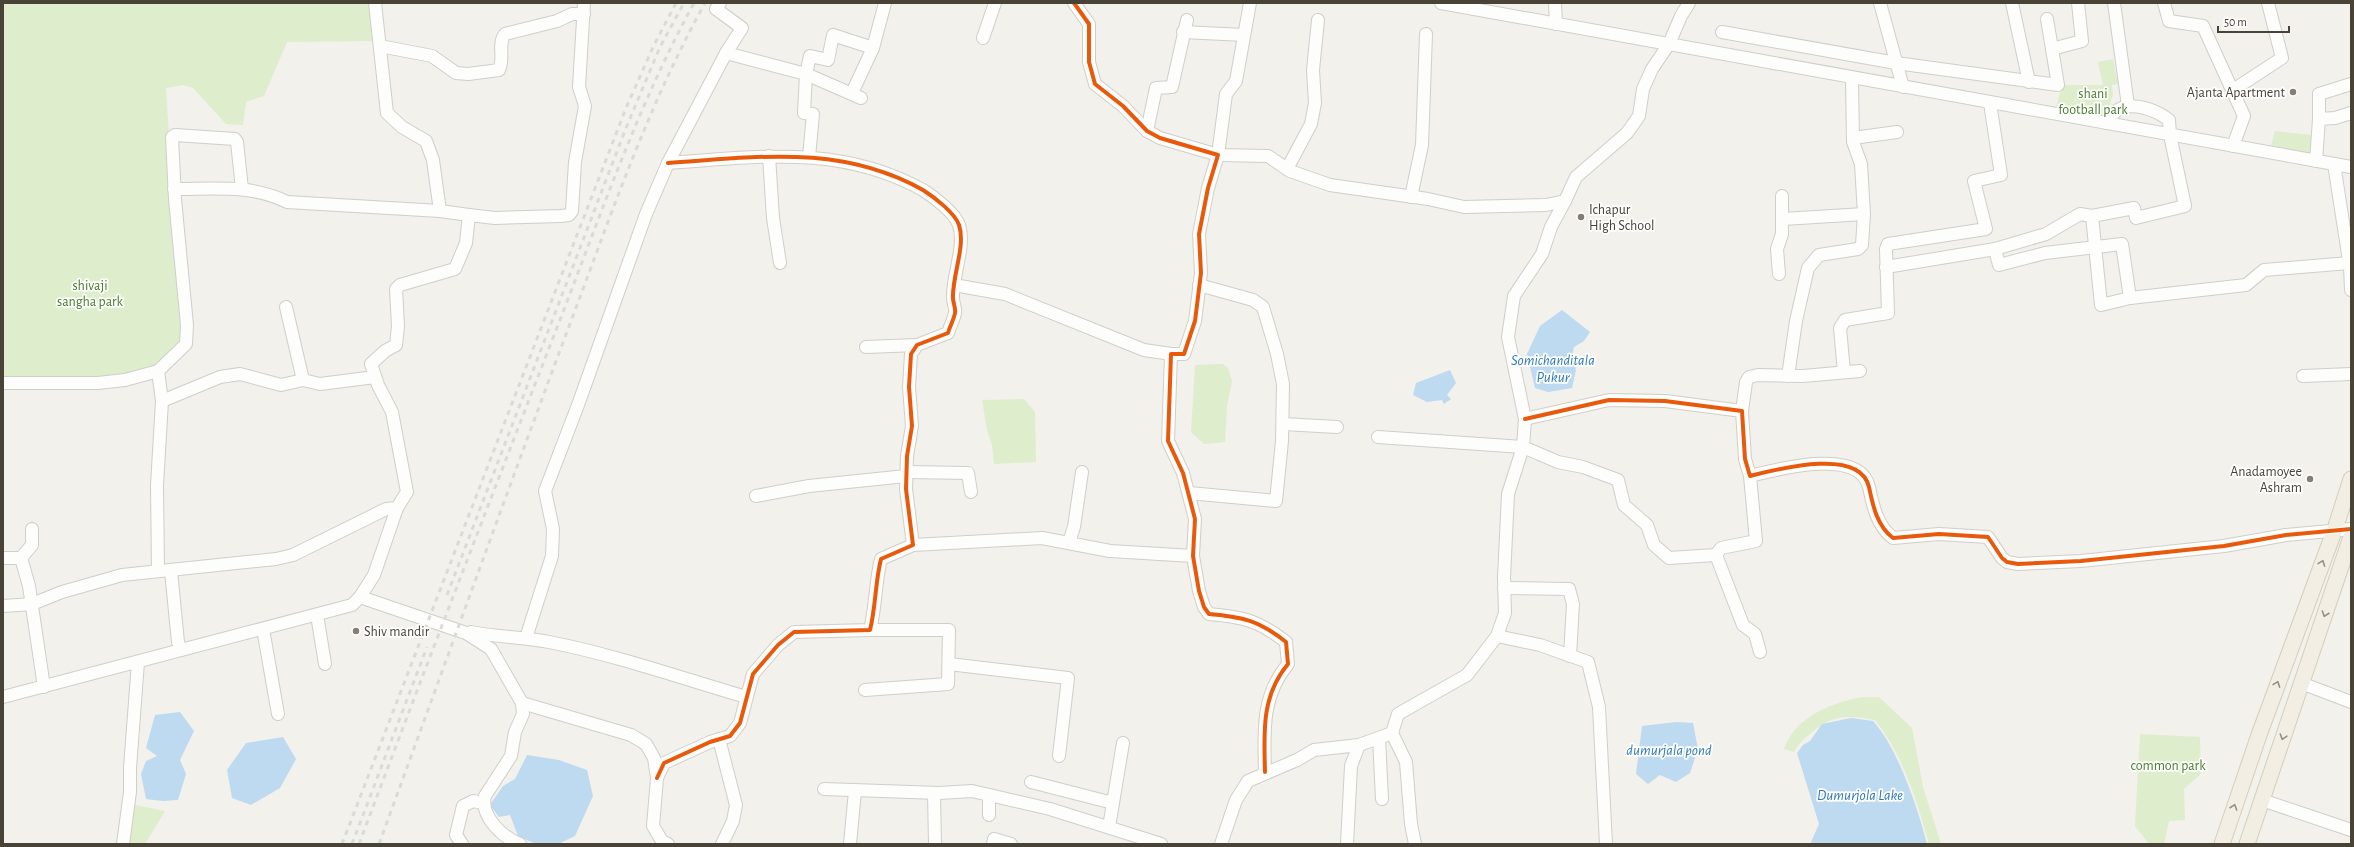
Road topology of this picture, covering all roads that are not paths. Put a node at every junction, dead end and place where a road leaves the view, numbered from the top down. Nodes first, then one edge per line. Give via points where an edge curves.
1 (375, 3) edge
2 (720, 3) edge
3 (885, 3) edge
4 (995, 3) edge
5 (1074, 3) edge
6 (1250, 3) edge
7 (1441, 3) edge
8 (1555, 3) edge
9 (1689, 3) edge
10 (1880, 3) edge
11 (2012, 3) edge
12 (2078, 3) edge
13 (2114, 3) edge
14 (2164, 3) edge
15 (2268, 3) edge
16 (584, 8) edge
17 (2047, 19) dead end
18 (1187, 20) dead end
19 (1318, 20) dead end
20 (1556, 24) junction
21 (1183, 32) junction
22 (1722, 32) dead end
23 (1426, 34) dead end
24 (1244, 35) junction
25 (983, 38) dead end
26 (1670, 44) junction
27 (380, 46) junction
28 (873, 48) junction
29 (2052, 49) junction
30 (726, 53) junction
31 (1896, 63) junction
32 (806, 74) junction
33 (1852, 78) junction
34 (2029, 82) junction
35 (2351, 84) edge
36 (1903, 87) junction
37 (2232, 90) junction
38 (1990, 103) junction
39 (2128, 106) junction
40 (2351, 112) edge
41 (2319, 119) junction
42 (2106, 123) junction
43 (1147, 131) junction
44 (1897, 132) dead end
45 (2170, 135) junction
46 (1853, 138) junction
47 (2233, 146) junction
48 (1218, 155) junction
49 (769, 156) junction
50 (809, 157) junction
51 (2316, 161) junction
52 (668, 163) junction
53 (2334, 164) junction
54 (2351, 167) edge
55 (1287, 169) junction
56 (174, 189) junction
57 (242, 189) junction
58 (1782, 196) dead end
59 (1411, 197) junction
60 (1565, 201) junction
61 (440, 211) junction
62 (1864, 214) junction
63 (469, 215) junction
64 (2092, 216) junction
65 (1783, 219) junction
66 (2094, 248) junction
67 (1995, 249) junction
68 (2349, 262) junction
69 (780, 263) dead end
70 (1886, 267) junction
71 (1779, 274) dead end
72 (954, 285) junction
73 (1200, 285) junction
74 (2351, 290) edge
75 (2130, 298) junction
76 (286, 307) dead end
77 (917, 345) junction
78 (866, 347) dead end
79 (1171, 354) junction
80 (158, 371) junction
81 (1860, 371) dead end
82 (1844, 372) junction
83 (2351, 374) edge
84 (1788, 376) junction
85 (2303, 376) dead end
86 (375, 377) junction
87 (303, 380) junction
88 (3, 383) edge
89 (162, 401) junction
90 (1742, 411) junction
91 (1525, 419) junction
92 (1282, 424) junction
93 (1337, 427) dead end
94 (1378, 437) dead end
95 (1522, 447) junction
96 (1082, 472) dead end
97 (907, 474) junction
98 (1750, 476) junction
99 (2351, 479) edge
100 (970, 492) dead end
101 (1189, 493) junction
102 (756, 496) dead end
103 (397, 508) junction
104 (2351, 528) edge
105 (32, 529) dead end
106 (2335, 529) junction
107 (2351, 537) edge
108 (1069, 542) junction
109 (913, 545) junction
110 (1716, 555) junction
111 (1193, 556) junction
112 (3, 558) edge
113 (21, 558) junction
114 (158, 571) junction
115 (171, 571) junction
116 (1504, 588) junction
117 (360, 597) junction
118 (32, 604) junction
119 (3, 606) edge
120 (317, 615) junction
121 (264, 629) junction
122 (456, 629) junction
123 (870, 630) junction
124 (1498, 636) junction
125 (526, 638) junction
126 (181, 650) junction
127 (1760, 652) dead end
128 (1570, 656) junction
129 (138, 662) junction
130 (325, 664) dead end
131 (949, 664) junction
132 (2301, 683) junction
133 (44, 687) junction
134 (865, 690) dead end
135 (3, 697) edge
136 (746, 697) junction
137 (2351, 702) edge
138 (522, 703) junction
139 (278, 714) dead end
140 (1392, 733) junction
141 (1379, 738) junction
142 (719, 739) junction
143 (1123, 743) dead end
144 (1359, 744) junction
145 (1059, 756) dead end
146 (1265, 772) junction
147 (656, 778) junction
148 (1031, 782) dead end
149 (824, 790) dead end
150 (855, 790) junction
151 (934, 793) junction
152 (989, 795) junction
153 (1382, 799) dead end
154 (2262, 800) junction
155 (483, 803) junction
156 (1113, 803) junction
157 (989, 815) dead end
158 (1109, 827) junction
159 (2351, 830) edge
160 (123, 844) edge
161 (462, 844) edge
162 (520, 844) edge
163 (668, 844) edge
164 (722, 844) edge
165 (850, 844) edge
166 (935, 844) edge
167 (993, 844) edge
168 (1011, 844) edge
169 (1161, 844) edge
170 (1221, 844) edge
171 (1347, 844) edge
172 (1415, 844) edge
173 (1606, 844) edge
174 (2222, 844) edge
175 (2247, 844) edge

1 - 27 street
2 - 30 street via 716,9 742,28
3 - 28 street
4 - 25 street
5 - 43 street via 1089,24 1089,62 1095,84 1123,106
6 - 24 street
7 - 20 street
8 - 20 street
9 - 26 street
10 - 31 street
11 - 34 street
12 - 29 street via 2082,41
13 - 39 street
14 - 37 street via 2169,21 2203,26
15 - 37 street via 2282,58
16 - 27 street via 557,21 506,34 501,39 502,64 499,70 492,72 456,73 432,56
16 - 63 street via 579,87 585,106 574,172 572,211 569,215 561,216 495,218
17 - 29 street
18 - 21 street
19 - 55 street via 1313,70 1315,103 1311,124
20 - 26 street
21 - 24 street
21 - 43 street via 1172,87 1156,88
22 - 31 street
23 - 59 street via 1422,145
24 - 48 street via 1236,81 1226,94
26 - 33 street
26 - 60 street via 1652,69 1644,89 1639,116 1626,133 1576,177
27 - 61 street via 388,113 402,127 426,141 433,160
28 - 32 street via 857,95
28 - 32 street via 833,34 828,60 810,56
29 - 34 street via 2058,85
30 - 32 street
30 - 52 street
31 - 34 street
31 - 36 street
32 - 50 street via 804,113 813,114
33 - 36 street
33 - 46 street
35 - 41 street via 2318,94
36 - 38 street
37 - 47 street via 2244,116
38 - 42 street
38 - 70 street via 2001,175 1974,181 1986,229 1888,244
39 - 42 street via 2116,111
39 - 45 street via 2158,112 2169,120
40 - 41 street via 2335,118
41 - 51 street
42 - 45 street
43 - 48 street via 1160,138
44 - 46 street
45 - 47 street
45 - 64 street via 2185,206 2136,218 2134,208
46 - 62 street via 1861,164
47 - 51 street
48 - 55 street via 1268,156
48 - 73 street via 1208,188 1199,234
49 - 50 street
49 - 52 street via 740,156
49 - 69 street via 773,218
50 - 72 street via 862,164 938,198 959,225 960,247
51 - 53 street
52 - 125 street via 646,214 545,491 553,529 552,556
53 - 54 street
53 - 68 street
55 - 59 street via 1330,185
56 - 57 street
56 - 57 street via 172,138 175,135 235,139
56 - 80 street via 187,325 186,344
57 - 61 street via 270,193 287,202
58 - 65 street
59 - 60 street via 1464,207 1546,205
60 - 91 street via 1551,226 1542,254 1514,296 1508,337
61 - 63 street
62 - 65 street
62 - 84 street via 1862,245 1858,249 1818,255 1808,268 1796,321
63 - 86 street via 466,243 455,269 400,285 396,290 396,345 371,364
64 - 66 street
64 - 67 street via 2080,214 2046,234
65 - 71 street via 1777,249
66 - 67 street via 2045,253 1999,265
66 - 75 street via 2122,244
66 - 75 street via 2102,305
67 - 70 street
68 - 74 street
68 - 75 street via 2264,270 2246,285 2239,287
70 - 82 street via 1888,313 1845,320 1840,328
72 - 77 street via 952,298 955,312 948,333
72 - 79 street via 1005,294 1144,350
73 - 79 street via 1195,321 1184,354
73 - 92 street via 1253,300 1263,307 1283,384
76 - 87 street
77 - 78 street
77 - 97 street via 911,354 909,387 912,426
79 - 101 street via 1168,441
80 - 88 street via 125,380 98,383
80 - 89 street
81 - 82 street
82 - 84 street
83 - 85 street
84 - 90 street via 1748,377
86 - 87 street via 320,384
86 - 103 street via 392,412 398,437 406,492
87 - 89 street via 281,385 240,374 220,377
89 - 114 street via 157,485
90 - 91 street via 1665,401 1609,400
90 - 98 street via 1742,441
91 - 95 street
92 - 93 street
92 - 101 street via 1276,501
94 - 95 street
95 - 110 street via 1558,462 1583,467 1618,480 1624,505 1647,525 1654,545 1669,558
95 - 116 street via 1508,494
96 - 108 street via 1074,527
97 - 100 street via 968,473
97 - 102 street via 809,486
97 - 109 street via 908,511
98 - 106 street via 1820,464 1849,466 1864,475 1878,518 1893,538 1939,534 1988,537 2002,558 2018,564 2081,561 2224,546
98 - 110 street via 1756,541 1721,548
99 - 106 main road
101 - 111 street via 1195,519
103 - 115 street via 386,509 292,555
103 - 117 street via 374,575
104 - 106 street
105 - 113 street via 32,545
174 -> 106 main road
107 -> 132 main road
108 - 109 street via 1042,538
108 - 111 street via 1110,551
109 - 123 street via 881,559
110 - 127 street via 1742,625 1755,634
111 - 146 street via 1199,591 1209,614 1243,617 1269,628 1286,642 1288,664 1279,675 1267,704 1264,725
112 - 113 street
113 - 118 street
114 - 115 street
114 - 118 street via 122,575 62,592
115 - 126 street
116 - 124 street via 1505,613
116 - 128 street via 1569,589 1573,604
117 - 120 street via 352,605
117 - 122 street
118 - 119 street
118 - 133 street
120 - 121 street
120 - 130 street
121 - 126 street
121 - 139 street
122 - 125 street via 495,637
122 - 138 street via 491,649
123 - 131 street via 950,630
123 - 136 street via 794,632 762,661 754,674
124 - 128 street via 1540,645
124 - 140 street via 1467,675 1398,714
125 - 136 street via 620,659
126 - 129 street
128 - 173 street via 1588,662 1599,707
129 - 133 street
129 - 160 street via 130,792
131 - 134 street via 948,684
131 - 145 street via 1068,678
132 - 137 street
132 -> 154 main road
133 - 135 street
136 - 142 street via 740,723 730,736
138 - 147 street via 630,735 646,744 654,758
138 - 155 street via 523,714 515,732 511,756
140 - 141 street
140 - 172 street via 1406,762
141 - 144 street
141 - 153 street
142 - 147 street via 664,763
142 - 164 street via 736,805 734,821
143 - 156 street
144 - 146 street via 1314,750 1297,760
144 - 171 street via 1349,781
146 - 170 street via 1248,781 1236,800
147 - 163 street via 652,826 662,841
148 - 156 street
149 - 150 street
150 - 151 street
150 - 165 street
151 - 152 street via 972,792
151 - 166 street
152 - 157 street
152 - 158 street via 1050,809
154 - 159 street
154 - 175 main road
155 - 161 street via 473,801 463,806 456,835
155 - 162 street via 484,810 491,820 504,834
156 - 158 street
158 - 169 street
167 - 168 street via 994,840

